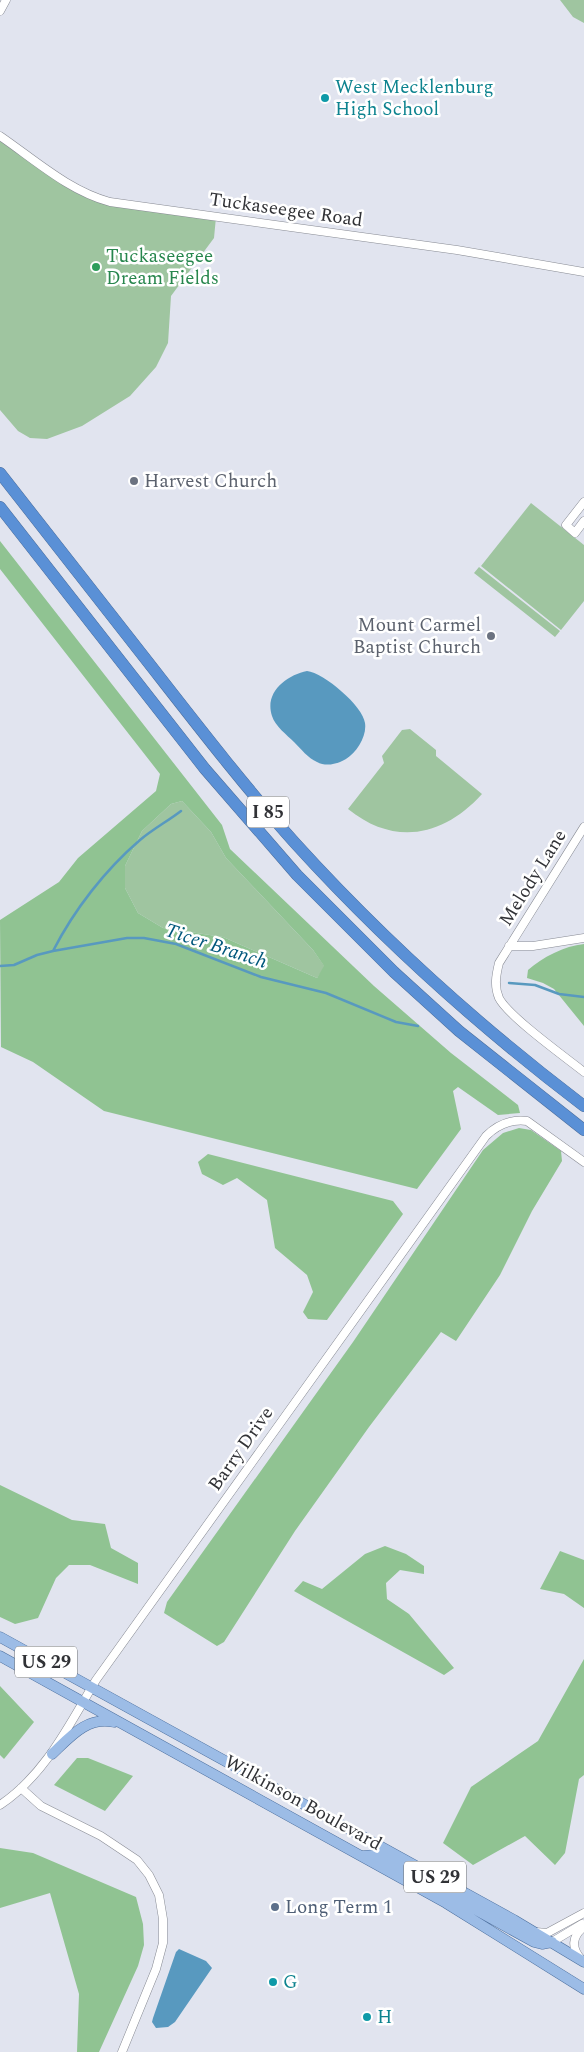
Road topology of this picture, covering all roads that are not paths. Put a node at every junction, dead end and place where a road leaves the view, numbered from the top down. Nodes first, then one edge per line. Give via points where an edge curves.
1 (6, 0) edge
2 (0, 11) edge
3 (0, 136) edge
4 (584, 272) edge
5 (0, 473) edge
6 (584, 502) edge
7 (0, 507) edge
8 (584, 521) edge
9 (584, 827) edge
10 (584, 938) edge
11 (509, 946) junction
12 (584, 1072) edge
13 (584, 1106) edge
14 (584, 1130) edge
15 (584, 1162) edge
16 (0, 1637) edge
17 (0, 1656) edge
18 (92, 1687) junction
19 (83, 1702) junction
20 (122, 1724) junction
21 (52, 1754) junction
22 (21, 1788) junction
23 (0, 1805) edge
24 (362, 1856) junction
25 (584, 1913) edge
26 (584, 1923) edge
27 (584, 1927) edge
28 (534, 1932) junction
29 (552, 1942) junction
30 (584, 1962) edge
31 (584, 1989) edge
32 (122, 2052) edge

1 - 2 street
3 - 4 street, Tuckaseegee Road via 71,186 97,199 457,250
5 - 13 highway, I 85 via 257,800 311,860 437,985
6 - 8 street via 566,525 575,532
7 - 14 highway, I 85 via 205,769 298,875 381,960 459,1031
9 - 11 street, Melody Lane
10 - 11 street
11 - 12 street, Melody Lane via 496,974 499,998 510,1012
15 - 18 street, Barry Drive via 532,1124 516,1120 491,1131
16 - 18 main road, Wilkinson Boulevard / US 29
17 - 19 main road, Wilkinson Boulevard / US 29
18 - 19 street, Barry Drive
18 - 28 main road, Wilkinson Boulevard / US 29
19 - 20 main road, Wilkinson Boulevard / US 29
19 - 21 street, Barry Drive
20 - 21 main road via 107,1720 87,1724
20 - 24 main road, Wilkinson Boulevard / US 29
21 - 22 street, Barry Drive
22 - 23 street, Barry Drive
22 - 32 street via 41,1806 101,1836 137,1860 159,1895 164,1919 163,1943 156,1969
24 - 29 main road via 375,1855 386,1860 534,1942
24 - 31 main road, Wilkinson Boulevard / US 29 via 480,1923
25 - 28 street via 547,1934
26 - 29 street
27 - 30 street via 574,1944 576,1953
28 - 29 main road, Wilkinson Boulevard / US 29
29 - 30 main road, Wilkinson Boulevard / US 29

